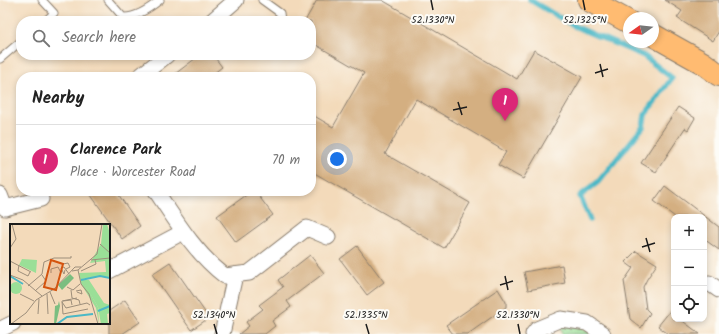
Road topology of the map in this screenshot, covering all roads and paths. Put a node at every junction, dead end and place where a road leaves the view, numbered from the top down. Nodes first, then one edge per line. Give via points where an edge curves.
1 (42, 0) edge
2 (108, 0) edge
3 (160, 0) edge
4 (236, 0) edge
5 (262, 0) edge
6 (589, 0) edge
7 (51, 16) edge
8 (122, 16) edge
9 (134, 16) edge
10 (218, 16) edge
11 (280, 16) edge
12 (623, 19) edge
13 (659, 38) edge
14 (16, 45) edge
15 (0, 59) edge
16 (161, 60) edge
17 (146, 72) edge
18 (719, 75) edge
19 (0, 195) edge
20 (159, 196) edge
21 (41, 199) dead end
22 (183, 232) junction
23 (328, 237) dead end
24 (110, 271) edge
25 (235, 275) junction
26 (222, 334) edge
27 (533, 334) edge
28 (603, 334) edge

1 - 7 lane via 54,13
2 - 8 lane
3 - 9 lane
4 - 10 street
5 - 11 lane via 280,13
6 - 12 highway
13 - 18 highway
14 - 15 lane
16 - 17 street
19 - 21 street via 5,208
20 - 22 street
22 - 24 street
22 - 25 street via 216,269 225,276
23 - 25 street via 307,228 249,273
25 - 26 street
27 - 28 street via 537,329 561,319 587,323

